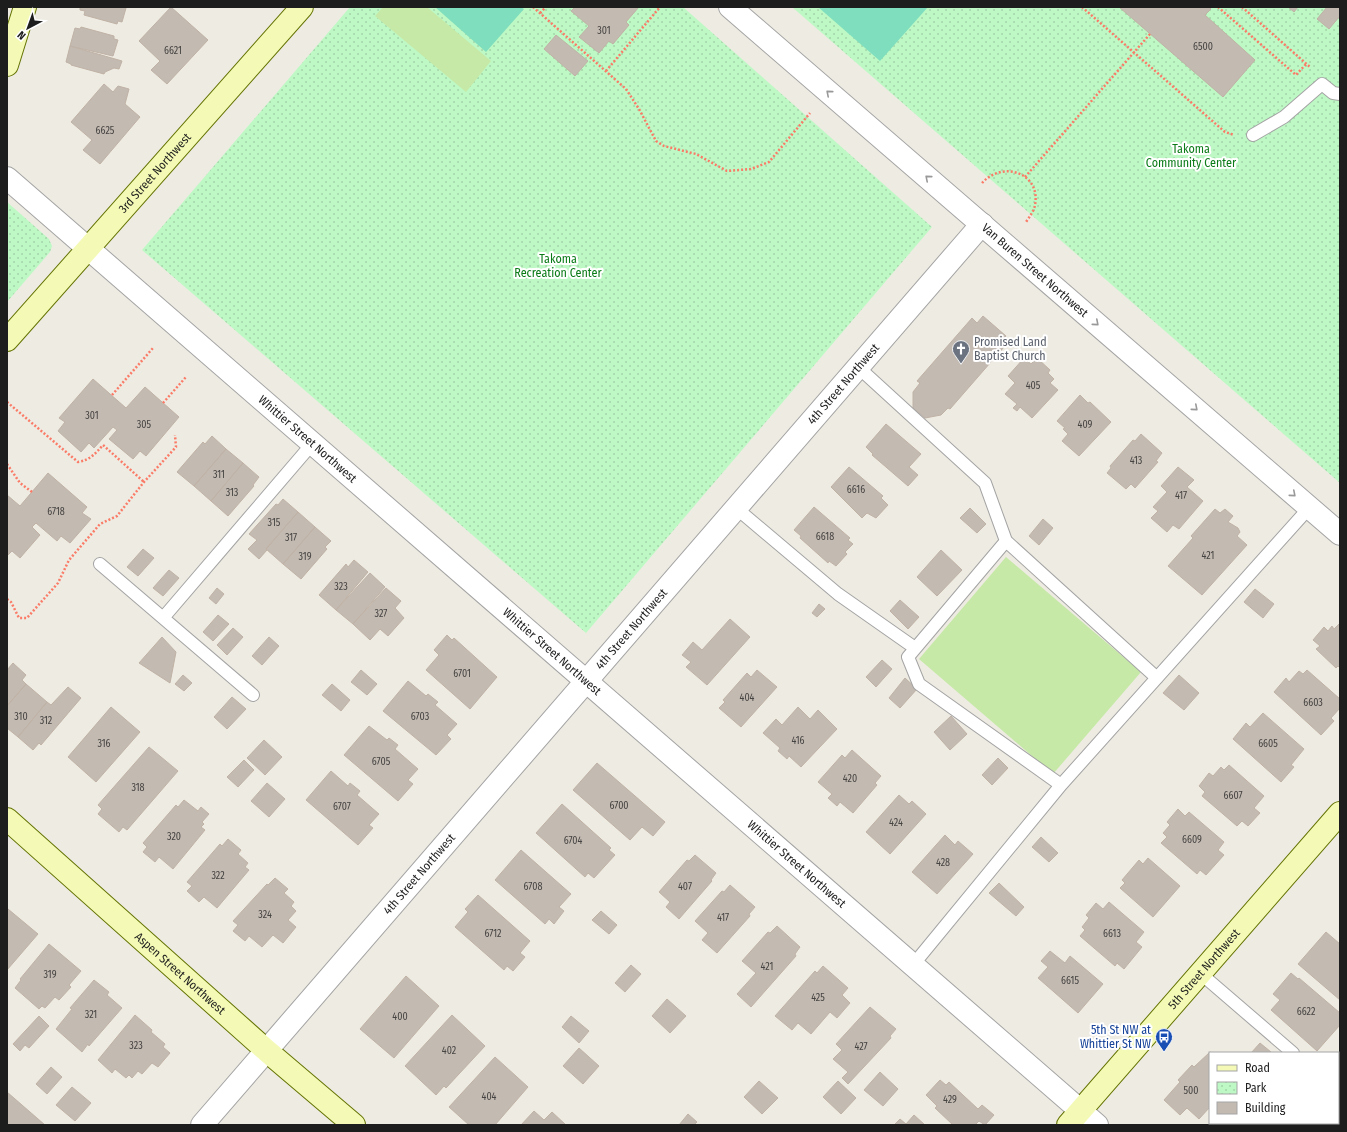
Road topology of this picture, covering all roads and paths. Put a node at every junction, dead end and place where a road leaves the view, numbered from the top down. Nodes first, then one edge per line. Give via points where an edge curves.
1 (25, 7) edge
2 (302, 7) edge
3 (533, 7) edge
4 (546, 7) edge
5 (660, 7) edge
6 (730, 7) edge
7 (1082, 7) edge
8 (1218, 7) edge
9 (1242, 7) edge
10 (540, 13) junction
11 (1150, 34) dead end
12 (1134, 52) junction
13 (1307, 63) junction
14 (7, 66) edge
15 (606, 71) junction
16 (1322, 84) junction
17 (1340, 94) edge
18 (810, 113) dead end
19 (1253, 135) joint
20 (1025, 177) junction
21 (7, 178) edge
22 (982, 183) dead end
23 (1026, 222) dead end
24 (982, 224) junction
25 (88, 247) junction
26 (7, 340) edge
27 (153, 348) dead end
28 (858, 367) junction
29 (186, 377) dead end
30 (112, 395) dead end
31 (7, 402) edge
32 (163, 402) dead end
33 (175, 435) dead end
34 (312, 444) junction
35 (7, 464) edge
36 (144, 482) junction
37 (32, 492) dead end
38 (736, 508) junction
39 (1310, 508) junction
40 (1340, 534) edge
41 (1006, 541) junction
42 (100, 564) dead end
43 (7, 599) edge
44 (163, 618) junction
45 (915, 648) junction
46 (1157, 678) junction
47 (585, 682) junction
48 (253, 695) dead end
49 (1061, 785) junction
50 (1340, 812) edge
51 (7, 819) edge
52 (913, 965) junction
53 (1200, 973) junction
54 (267, 1051) junction
55 (1291, 1052) edge
56 (1074, 1118) edge
57 (202, 1125) edge
58 (354, 1125) edge
59 (1097, 1125) edge

1 - 14 street
2 - 25 street, 3rd Street Northwest
3 - 10 path
4 - 10 path
5 - 15 path
24 -> 6 street, Van Buren Street Northwest
7 - 12 path
8 - 13 path via 1296,75
9 - 13 path
10 - 15 path
11 - 12 path
12 - 19 path via 1225,132 1240,138
12 - 20 path
13 - 16 path
15 - 18 path via 626,89 656,141 664,146 696,154 728,171 751,169 769,162
16 - 17 lane via 1333,93
16 - 19 lane via 1284,117
20 - 22 path via 1010,170 1002,170 994,172
20 - 23 path via 1033,187 1035,199 1033,211
21 - 25 street, Whittier Street Northwest
24 - 28 street, 4th Street Northwest
24 -> 39 street, Van Buren Street Northwest
25 - 26 street, 3rd Street Northwest
25 - 34 street, Whittier Street Northwest
27 - 30 path
28 - 38 street, 4th Street Northwest
28 - 41 lane via 984,483
29 - 32 path
31 - 36 path via 78,462 92,458 103,445
33 - 36 path via 176,447
34 - 44 lane
34 - 47 street, Whittier Street Northwest
35 - 37 path via 20,483
36 - 43 path via 117,516 100,524 79,548 69,560 58,583 27,618 19,618
38 - 45 lane via 838,594
38 - 47 street, 4th Street Northwest
39 - 40 street, Van Buren Street Northwest
39 - 46 lane
41 - 45 lane
41 - 46 lane
42 - 44 lane
44 - 48 lane
45 - 49 lane via 908,657 919,684
46 - 49 lane
47 - 52 street, Whittier Street Northwest
47 - 54 street, 4th Street Northwest
49 - 52 lane
50 - 53 street, 5th Street Northwest
51 - 54 street, Aspen Street Northwest
52 - 56 street, Whittier Street Northwest
53 - 55 lane
53 - 56 street, 5th Street Northwest
54 - 57 street, 4th Street Northwest
54 - 58 street, Aspen Street Northwest
56 - 59 street, Whittier Street Northwest

